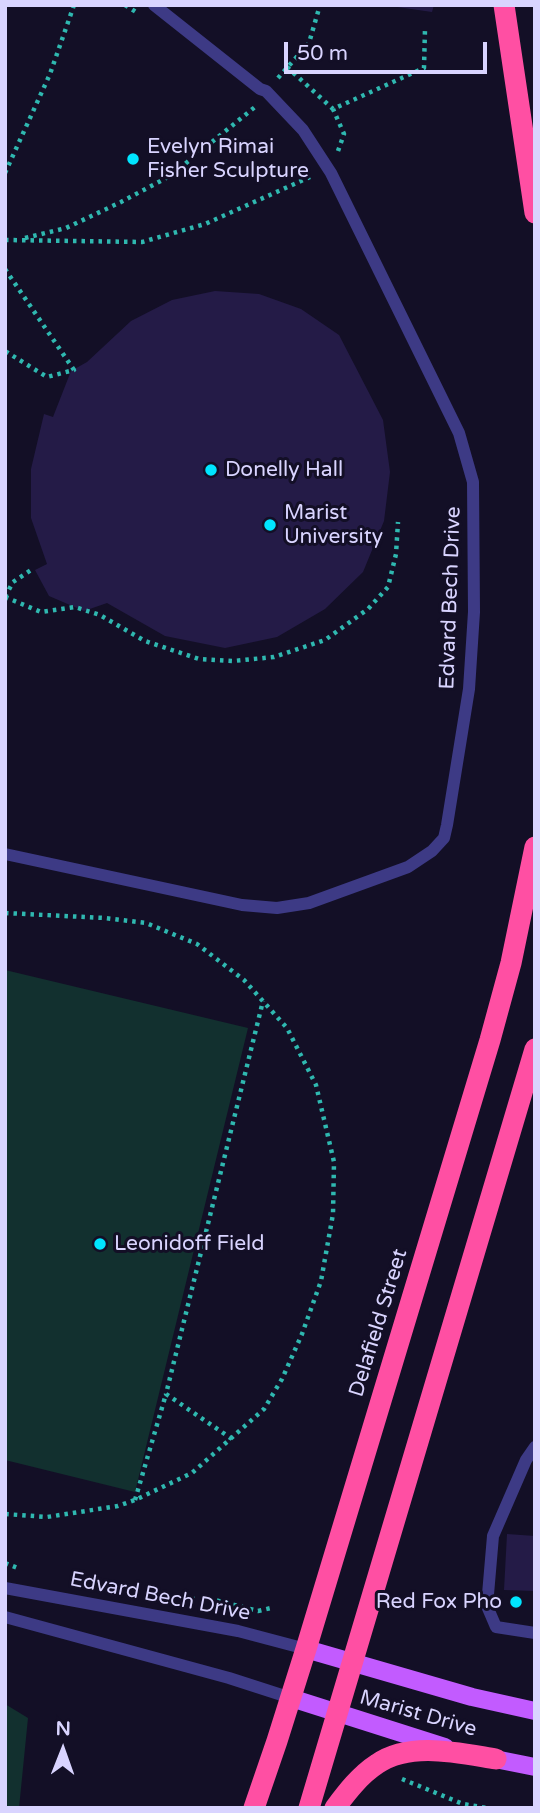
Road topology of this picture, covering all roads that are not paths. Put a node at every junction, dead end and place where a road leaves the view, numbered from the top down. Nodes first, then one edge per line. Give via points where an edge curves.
1 (154, 5) edge
2 (504, 5) edge
3 (535, 213) edge
4 (535, 847) edge
5 (5, 853) edge
6 (535, 1049) edge
7 (535, 1447) edge
8 (5, 1588) edge
9 (5, 1618) edge
10 (535, 1633) edge
11 (306, 1649) junction
12 (352, 1663) junction
13 (291, 1698) junction
14 (535, 1711) edge
15 (337, 1713) junction
16 (496, 1759) junction
17 (535, 1767) edge
18 (254, 1808) edge
19 (309, 1808) edge
20 (335, 1808) edge

1 - 5 lane, Edvard Bech Drive via 266,91 303,130 331,173 459,433 473,482 474,612 469,690 444,838 408,867 309,903 278,908 242,905
2 - 3 highway
4 - 11 highway, Delafield Street via 490,1040
6 - 12 highway
7 - 10 lane via 493,1536 487,1606 496,1627
8 - 11 lane, Edvard Bech Drive via 238,1631
9 - 13 lane
11 - 12 main road, Marist Drive
11 - 13 highway, Delafield Street
12 - 14 main road, Marist Drive
12 - 15 highway
13 - 15 main road, Marist Drive
13 - 18 highway, Delafield Street
15 - 16 main road, Marist Drive
15 - 19 highway
16 - 17 main road, Marist Drive
16 - 20 highway via 444,1752 392,1756 369,1769

